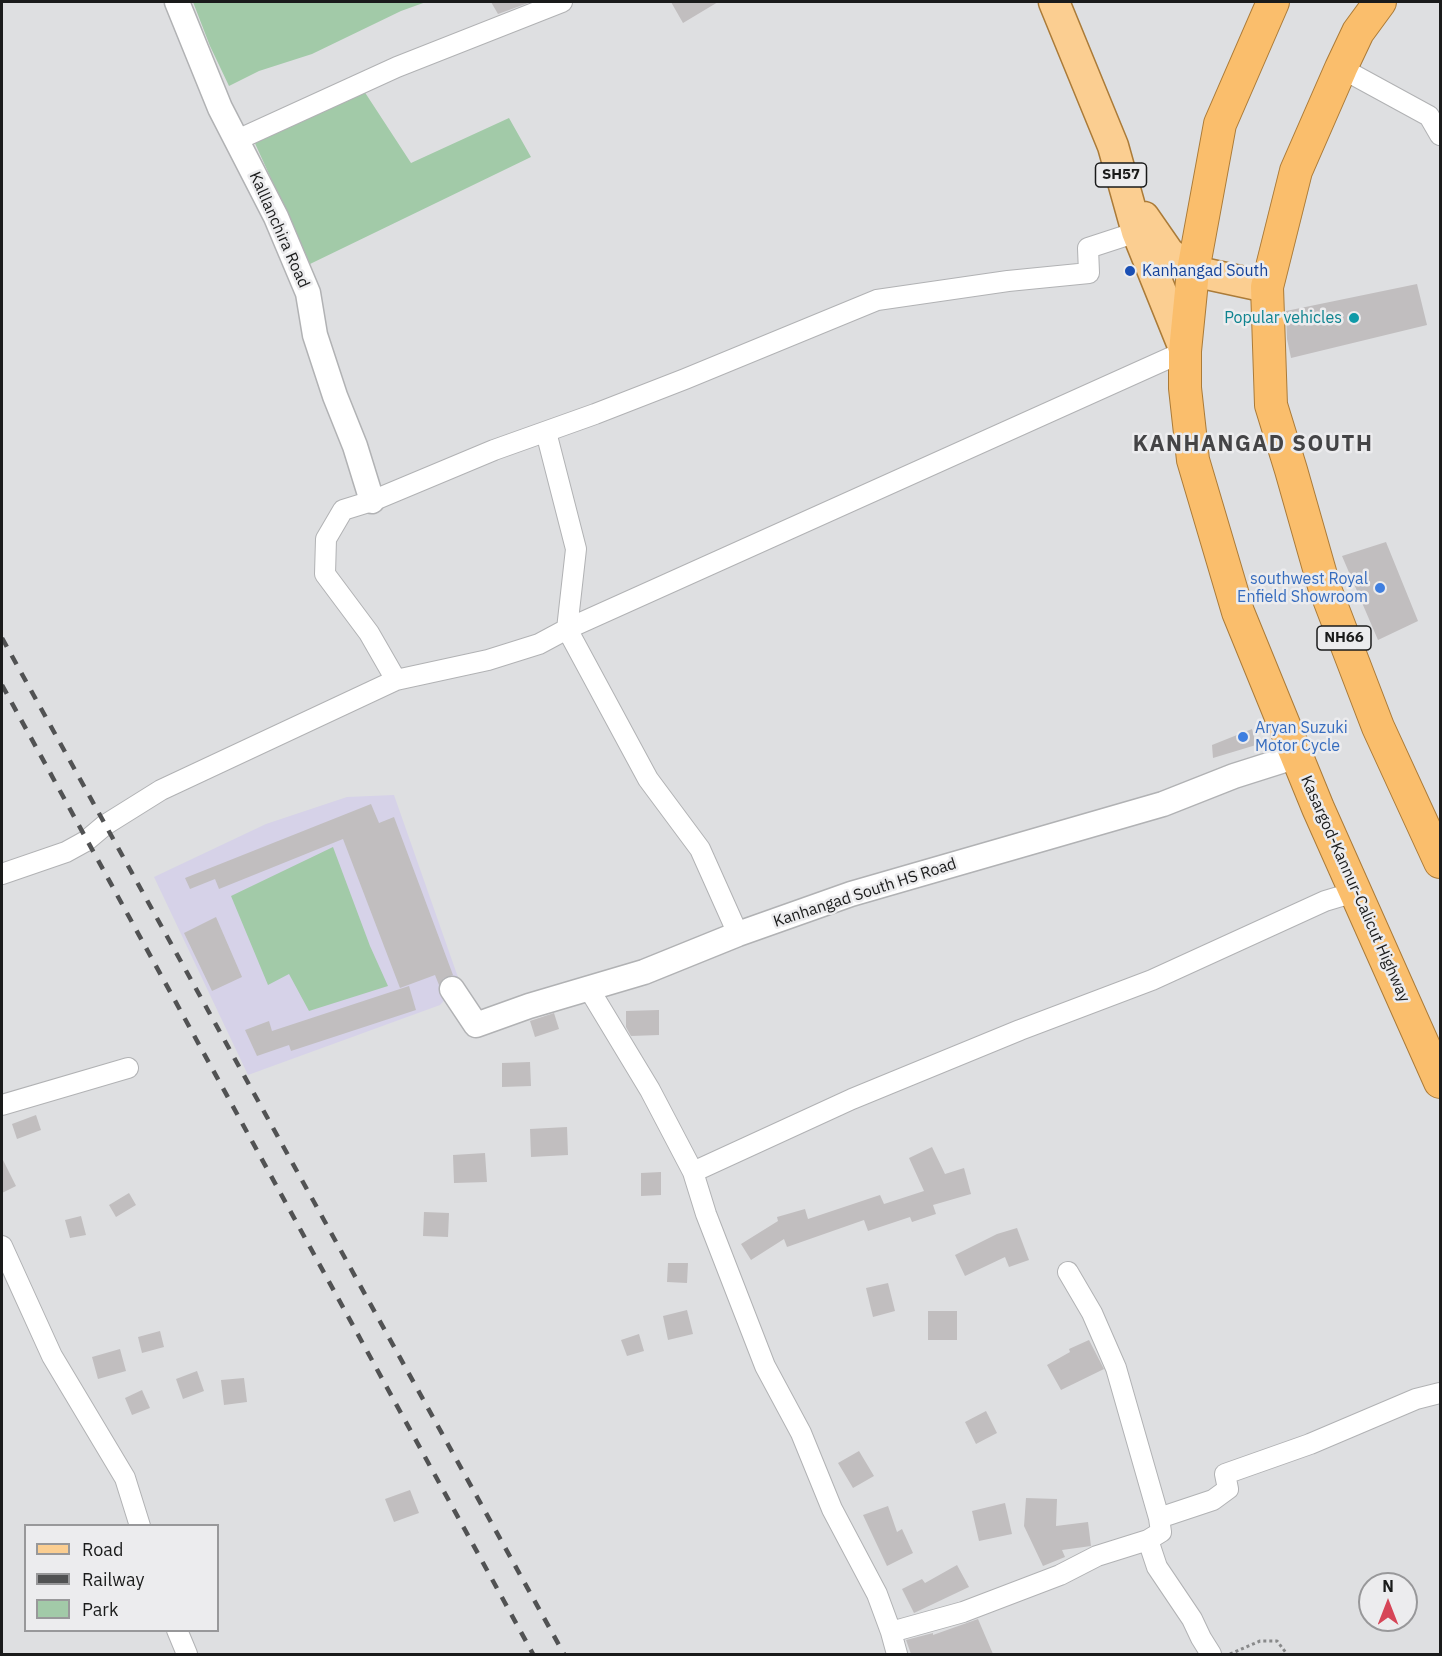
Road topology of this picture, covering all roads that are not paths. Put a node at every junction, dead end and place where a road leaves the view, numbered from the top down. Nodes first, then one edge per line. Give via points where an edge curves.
1 (177, 2) edge
2 (562, 2) edge
3 (1054, 2) edge
4 (1273, 2) edge
5 (1380, 2) edge
6 (1341, 68) junction
7 (1440, 135) edge
8 (237, 140) junction
9 (1113, 146) junction
10 (1137, 232) junction
11 (1193, 271) junction
12 (1267, 287) junction
13 (1185, 351) junction
14 (546, 432) junction
15 (372, 501) junction
16 (567, 629) junction
17 (396, 681) junction
18 (1297, 756) junction
19 (1440, 862) edge
20 (2, 874) edge
21 (1355, 892) junction
22 (738, 934) junction
23 (589, 988) junction
24 (452, 989) dead end
25 (128, 1068) dead end
26 (1440, 1082) edge
27 (2, 1105) edge
28 (693, 1172) junction
29 (2, 1246) edge
30 (1068, 1272) dead end
31 (1440, 1393) edge
32 (1160, 1518) junction
33 (140, 1524) edge
34 (1148, 1540) junction
35 (178, 1632) edge
36 (891, 1632) junction
37 (187, 1654) edge
38 (897, 1654) edge
39 (1211, 1654) edge

1 - 8 street, Kalllanchira Road
2 - 8 street via 397,67
3 - 9 main road, SH57
4 - 11 highway, Kasargod-Kannur-Calicut Highway via 1220,124
5 - 6 highway, NH66 via 1358,32
6 - 7 street via 1429,116
6 - 12 highway, NH66 via 1296,171
8 - 15 street, Kalllanchira Road via 308,293 315,335
9 - 10 main road, SH57
9 - 11 main road, SH57 via 1147,222 1169,253
10 - 13 main road, SH57
10 - 14 street via 1088,248 1089,273 1008,280 877,300
11 - 12 main road, SH57
11 - 13 highway, Kasargod-Kannur-Calicut Highway
12 - 19 highway, NH66 via 1271,405 1324,586 1378,727
13 - 16 street
13 - 18 highway, Kasargod-Kannur-Calicut Highway via 1193,460 1238,612
14 - 15 street
14 - 16 street via 576,549
15 - 17 street via 343,510 326,539 325,574 369,633
16 - 17 street via 539,644 489,660
16 - 22 street via 648,779 700,849
17 - 20 street via 161,790 66,852
18 - 21 highway, Kasargod-Kannur-Calicut Highway
18 - 22 street, Kanhangad South HS Road via 1163,804 851,894
21 - 26 highway, Kasargod-Kannur-Calicut Highway
21 - 28 street via 1324,901 1152,981 1020,1030 852,1100
22 - 23 street, Kanhangad South HS Road via 644,972
23 - 24 street, Kanhangad South HS Road via 476,1025
23 - 28 street
25 - 27 street
28 - 36 street via 765,1366 801,1433 832,1509 877,1594
29 - 33 street via 52,1356 125,1478
30 - 32 street via 1092,1313 1116,1368
31 - 32 street via 1225,1474 1228,1489 1213,1500
32 - 34 street via 1161,1532
34 - 36 street via 1097,1556 1060,1575 963,1612
34 - 39 street via 1157,1567
35 - 37 street
36 - 38 street

